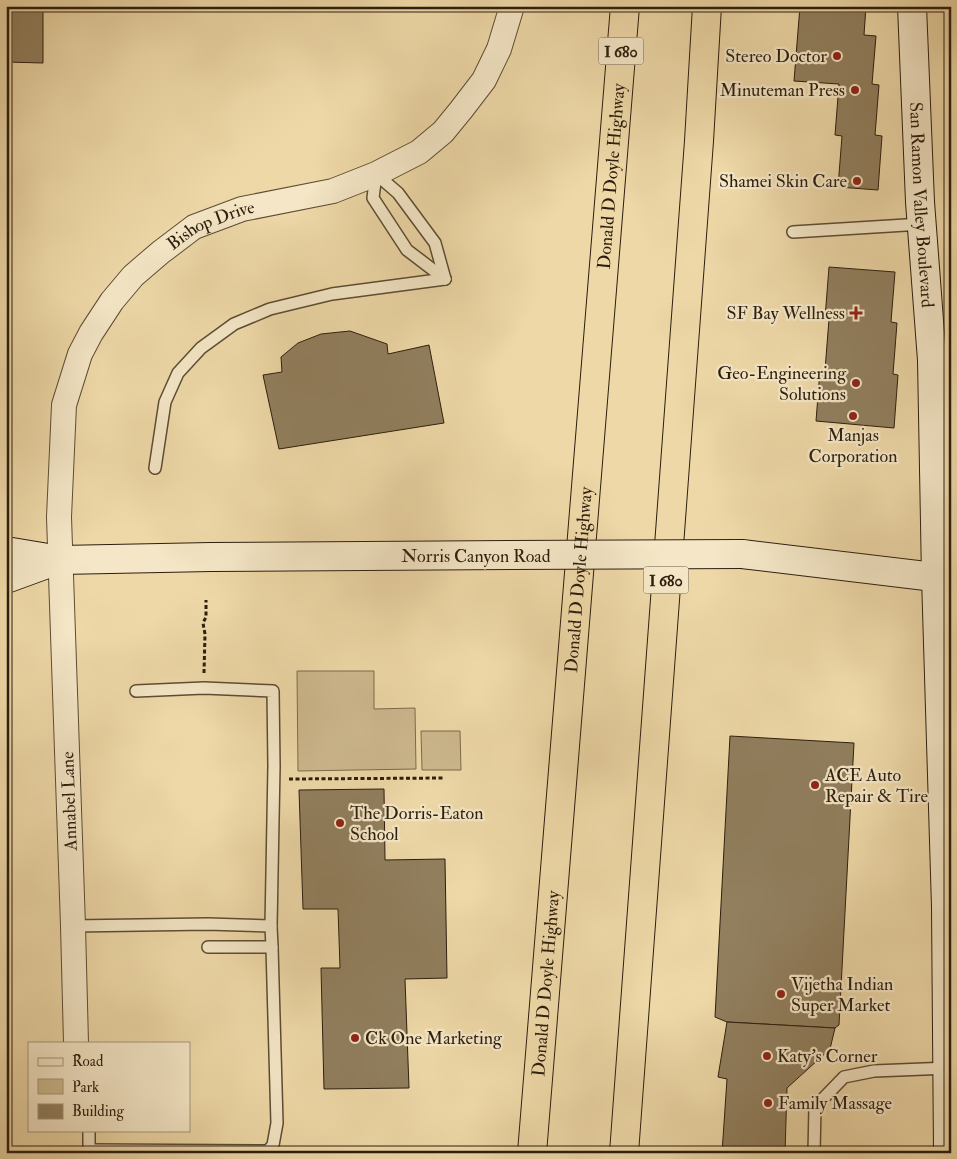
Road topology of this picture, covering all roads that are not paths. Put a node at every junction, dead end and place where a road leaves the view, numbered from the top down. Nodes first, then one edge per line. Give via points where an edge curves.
1 (512, 6) edge
2 (625, 6) edge
3 (707, 6) edge
4 (912, 6) edge
5 (376, 174) junction
6 (922, 224) junction
7 (793, 232) dead end
8 (445, 279) junction
9 (155, 468) dead end
10 (6, 551) edge
11 (60, 560) junction
12 (943, 578) edge
13 (6, 579) edge
14 (136, 691) dead end
15 (73, 926) junction
16 (271, 926) junction
17 (272, 946) junction
18 (208, 947) dead end
19 (76, 1042) edge
20 (949, 1068) edge
21 (90, 1132) edge
22 (89, 1152) edge
23 (532, 1153) edge
24 (624, 1153) edge
25 (814, 1153) edge
26 (948, 1153) edge

1 - 5 street, Bishop Drive via 500,49 484,80 461,110 443,132 419,152
2 - 23 highway, Donald D Doyle Highway / I 680
3 - 24 highway, I 680
4 - 6 main road, San Ramon Valley Boulevard
5 - 8 lane via 398,193 435,243
5 - 8 lane via 372,198 377,206 407,250
5 - 11 street, Bishop Drive via 333,191 242,209 194,227 160,252 112,300 90,332 64,405
6 - 7 lane
6 - 12 main road, San Ramon Valley Boulevard
8 - 9 lane via 332,294 270,309 234,324 201,348 178,373 165,402
10 - 11 main road, Norris Canyon Road
11 - 12 main road, Norris Canyon Road, bridge via 742,554
11 - 13 main road, Norris Canyon Road
11 - 15 street, Annabel Lane
12 - 20 main road, San Ramon Valley Boulevard
14 - 16 lane via 204,688 274,691
15 - 16 lane
15 - 19 street, Annabel Lane
16 - 17 lane
17 - 18 lane
17 - 22 lane via 277,1122 273,1145 268,1151
20 - 25 lane via 874,1071 844,1076 815,1107
20 - 26 main road, San Ramon Valley Boulevard
21 - 22 lane

